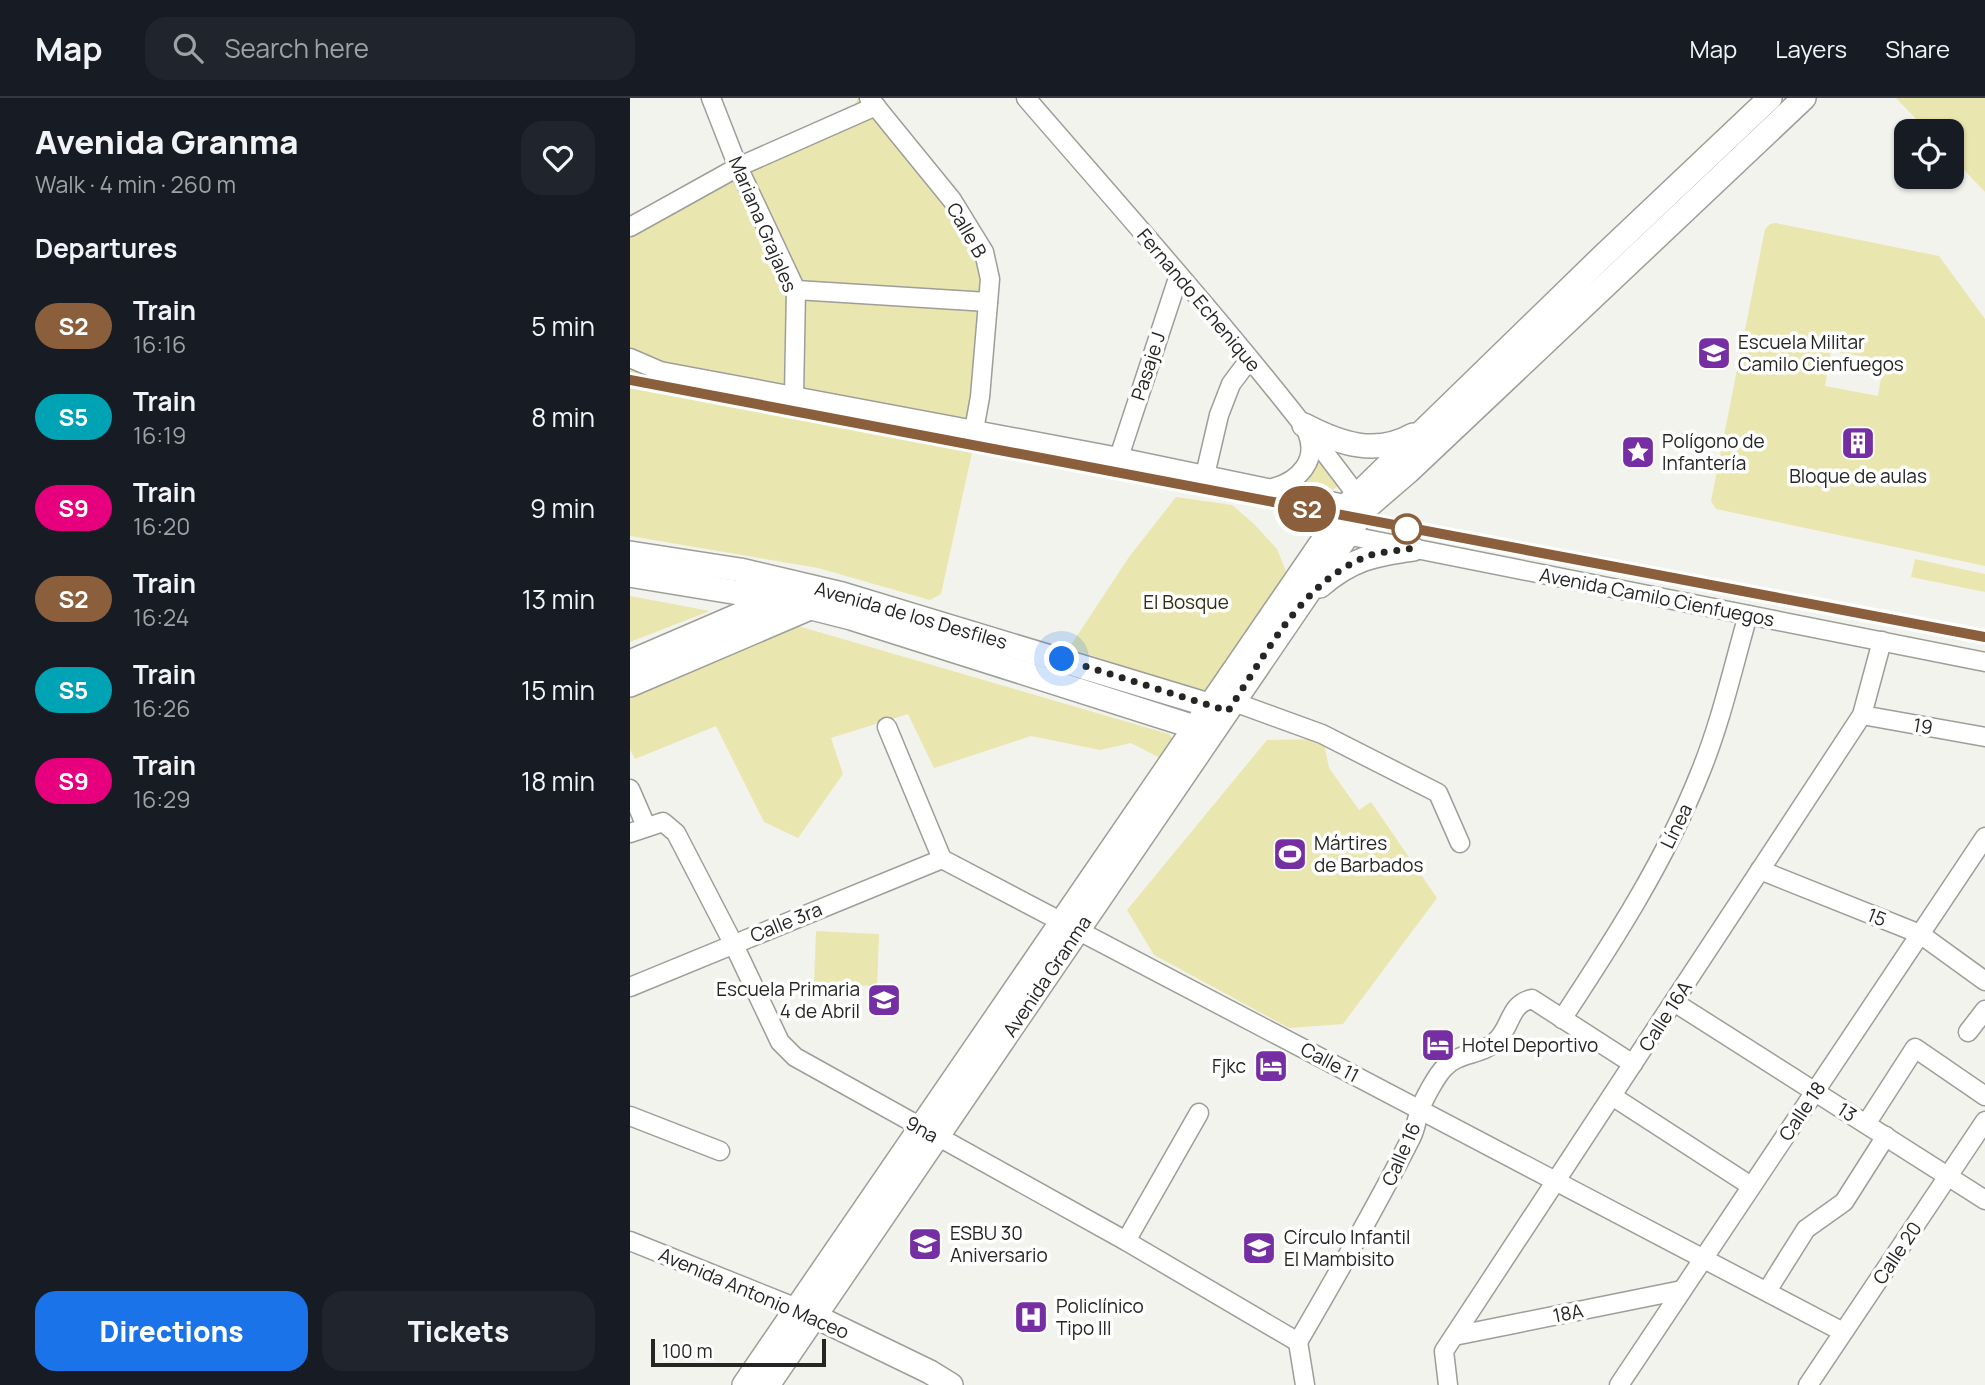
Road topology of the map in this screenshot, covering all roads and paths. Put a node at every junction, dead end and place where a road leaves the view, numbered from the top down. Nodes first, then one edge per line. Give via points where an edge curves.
1 (711, 98) edge
2 (1026, 98) edge
3 (1770, 98) edge
4 (1804, 98) edge
5 (873, 102) edge
6 (738, 167) junction
7 (630, 227) edge
8 (1179, 275) junction
9 (796, 290) junction
10 (988, 302) junction
11 (630, 358) edge
12 (1250, 360) junction
13 (794, 395) junction
14 (1304, 425) junction
15 (1428, 426) junction
16 (974, 430) junction
17 (1119, 457) junction
18 (1206, 475) junction
19 (1271, 488) junction
20 (1356, 502) junction
21 (1338, 534) junction
22 (1413, 548) junction
23 (630, 553) edge
24 (630, 575) edge
25 (812, 597) junction
26 (776, 599) junction
27 (1302, 602) junction
28 (1748, 615) junction
29 (1882, 641) junction
30 (1037, 651) junction
31 (630, 662) edge
32 (1985, 662) edge
33 (1029, 674) junction
34 (630, 685) edge
35 (1224, 706) junction
36 (1862, 715) junction
37 (887, 727) dead end
38 (1205, 730) junction
39 (1985, 737) edge
40 (630, 789) edge
41 (638, 830) edge
42 (1985, 836) edge
43 (1460, 843) dead end
44 (942, 859) junction
45 (1760, 870) junction
46 (1070, 926) junction
47 (1920, 934) junction
48 (733, 943) junction
49 (1985, 981) edge
50 (630, 987) edge
51 (1674, 1002) junction
52 (1985, 1010) edge
53 (1562, 1019) junction
54 (1968, 1032) dead end
55 (1633, 1064) junction
56 (1815, 1091) junction
57 (1612, 1096) junction
58 (1985, 1097) edge
59 (1420, 1109) junction
60 (1199, 1113) dead end
61 (630, 1116) edge
62 (1985, 1121) edge
63 (1866, 1124) junction
64 (929, 1133) junction
65 (1886, 1136) junction
66 (720, 1152) dead end
67 (1948, 1177) junction
68 (1555, 1183) junction
69 (1751, 1186) junction
70 (1985, 1200) edge
71 (630, 1241) edge
72 (1126, 1241) junction
73 (1703, 1259) junction
74 (1682, 1290) junction
75 (1767, 1292) junction
76 (806, 1312) junction
77 (1843, 1332) junction
78 (1454, 1336) junction
79 (1298, 1342) junction
80 (925, 1378) edge
81 (744, 1385) edge
82 (768, 1385) edge
83 (951, 1385) edge
84 (1305, 1385) edge
85 (1448, 1385) edge
86 (1619, 1385) edge
87 (1808, 1385) edge

1 - 6 street, Mariana Grajales
2 - 8 street, Fernando Echenique
3 - 15 main road, Avenida Granma
4 - 20 main road, Avenida Granma via 1409,471
5 - 6 street
5 - 10 street, Calle B via 952,200 984,252 990,279
6 - 7 street
6 - 9 street, Mariana Grajales
8 - 12 street, Fernando Echenique
8 - 17 street, Pasaje J
9 - 10 street
9 - 13 street, Mariana Grajales
10 - 16 street, Calle B
11 - 13 street via 660,371
12 - 14 street, Fernando Echenique
12 - 18 street via 1230,384
13 - 16 street
14 - 15 main road via 1327,438 1367,447 1399,442
14 - 19 street via 1311,445 1306,467 1292,481
14 - 20 street, Fernando Echenique
15 - 20 main road, Avenida Granma
16 - 17 street
17 - 18 street
18 - 19 street
19 - 20 street
20 - 21 main road, Avenida Granma
21 - 22 street, Avenida Camilo Cienfuegos
21 - 27 main road, Avenida Granma
21 - 35 main road, Avenida Granma
22 - 27 main road via 1354,563
22 - 28 street, Avenida Camilo Cienfuegos
23 - 25 main road, Avenida de los Desfiles via 740,570
24 - 26 main road
25 - 26 main road
25 - 30 main road, Avenida de los Desfiles
25 - 33 main road, Avenida de los Desfiles via 851,618
25 - 34 main road
26 - 31 main road
27 - 35 main road, Avenida Granma
28 - 29 street, Avenida Camilo Cienfuegos
28 - 53 street, Línea via 1701,772 1674,831 1614,939
29 - 32 street, Avenida Camilo Cienfuegos
29 - 36 street, Calle 16A
30 - 33 main road
30 - 35 main road, Avenida de los Desfiles
33 - 38 main road, Avenida de los Desfiles
35 - 38 main road, Avenida Granma
35 - 43 street via 1322,734 1437,793
36 - 39 street, 19
36 - 45 street, Calle 16A
37 - 44 street
38 - 46 main road, Avenida Granma
40 - 41 street, 9na
41 - 48 street, 9na via 663,822 676,833
42 - 47 street, Calle 18
44 - 46 street, Calle 11
44 - 48 street, Calle 3ra
45 - 47 street, 15
45 - 51 street, Calle 16A
46 - 59 street, Calle 11
46 - 64 main road, Avenida Granma
47 - 49 street, 15
47 - 56 street, Calle 18
48 - 50 street, Calle 3ra
48 - 64 street, 9na via 780,1042 795,1057
51 - 55 street, Calle 16A
51 - 56 street, 13
52 - 54 street
53 - 55 street
53 - 59 street, Calle 16 via 1532,999 1523,1001 1500,1038 1444,1068
55 - 57 street, Calle 16A
56 - 63 street, 13
56 - 69 street, Calle 18
57 - 68 street, Calle 16A
57 - 69 street
58 - 63 street via 1915,1048
59 - 68 street, Calle 11
59 - 79 street, Calle 16 via 1415,1131 1380,1199
60 - 72 street
61 - 66 street
62 - 67 street, Calle 20
63 - 65 street, 13
64 - 72 street, 9na
64 - 76 main road, Avenida Granma
65 - 67 street, 13
65 - 75 street via 1844,1202 1806,1228
67 - 70 street, 13
67 - 77 street, Calle 20
68 - 73 street, Calle 11
68 - 78 street, Calle 16A
69 - 73 street, Calle 18
71 - 76 street, Avenida Antonio Maceo
72 - 79 street, 9na
73 - 74 street, Calle 18
73 - 75 street, Calle 11
74 - 78 street, 18A
74 - 86 street, Calle 18
75 - 77 street, Calle 11
76 - 80 main road, Avenida Antonio Maceo
76 - 81 main road, Avenida Granma
76 - 82 main road, Avenida Granma
77 - 87 street, Calle 20
78 - 85 street, Calle 16A via 1444,1352
79 - 84 street
80 - 83 main road, Avenida Antonio Maceo

